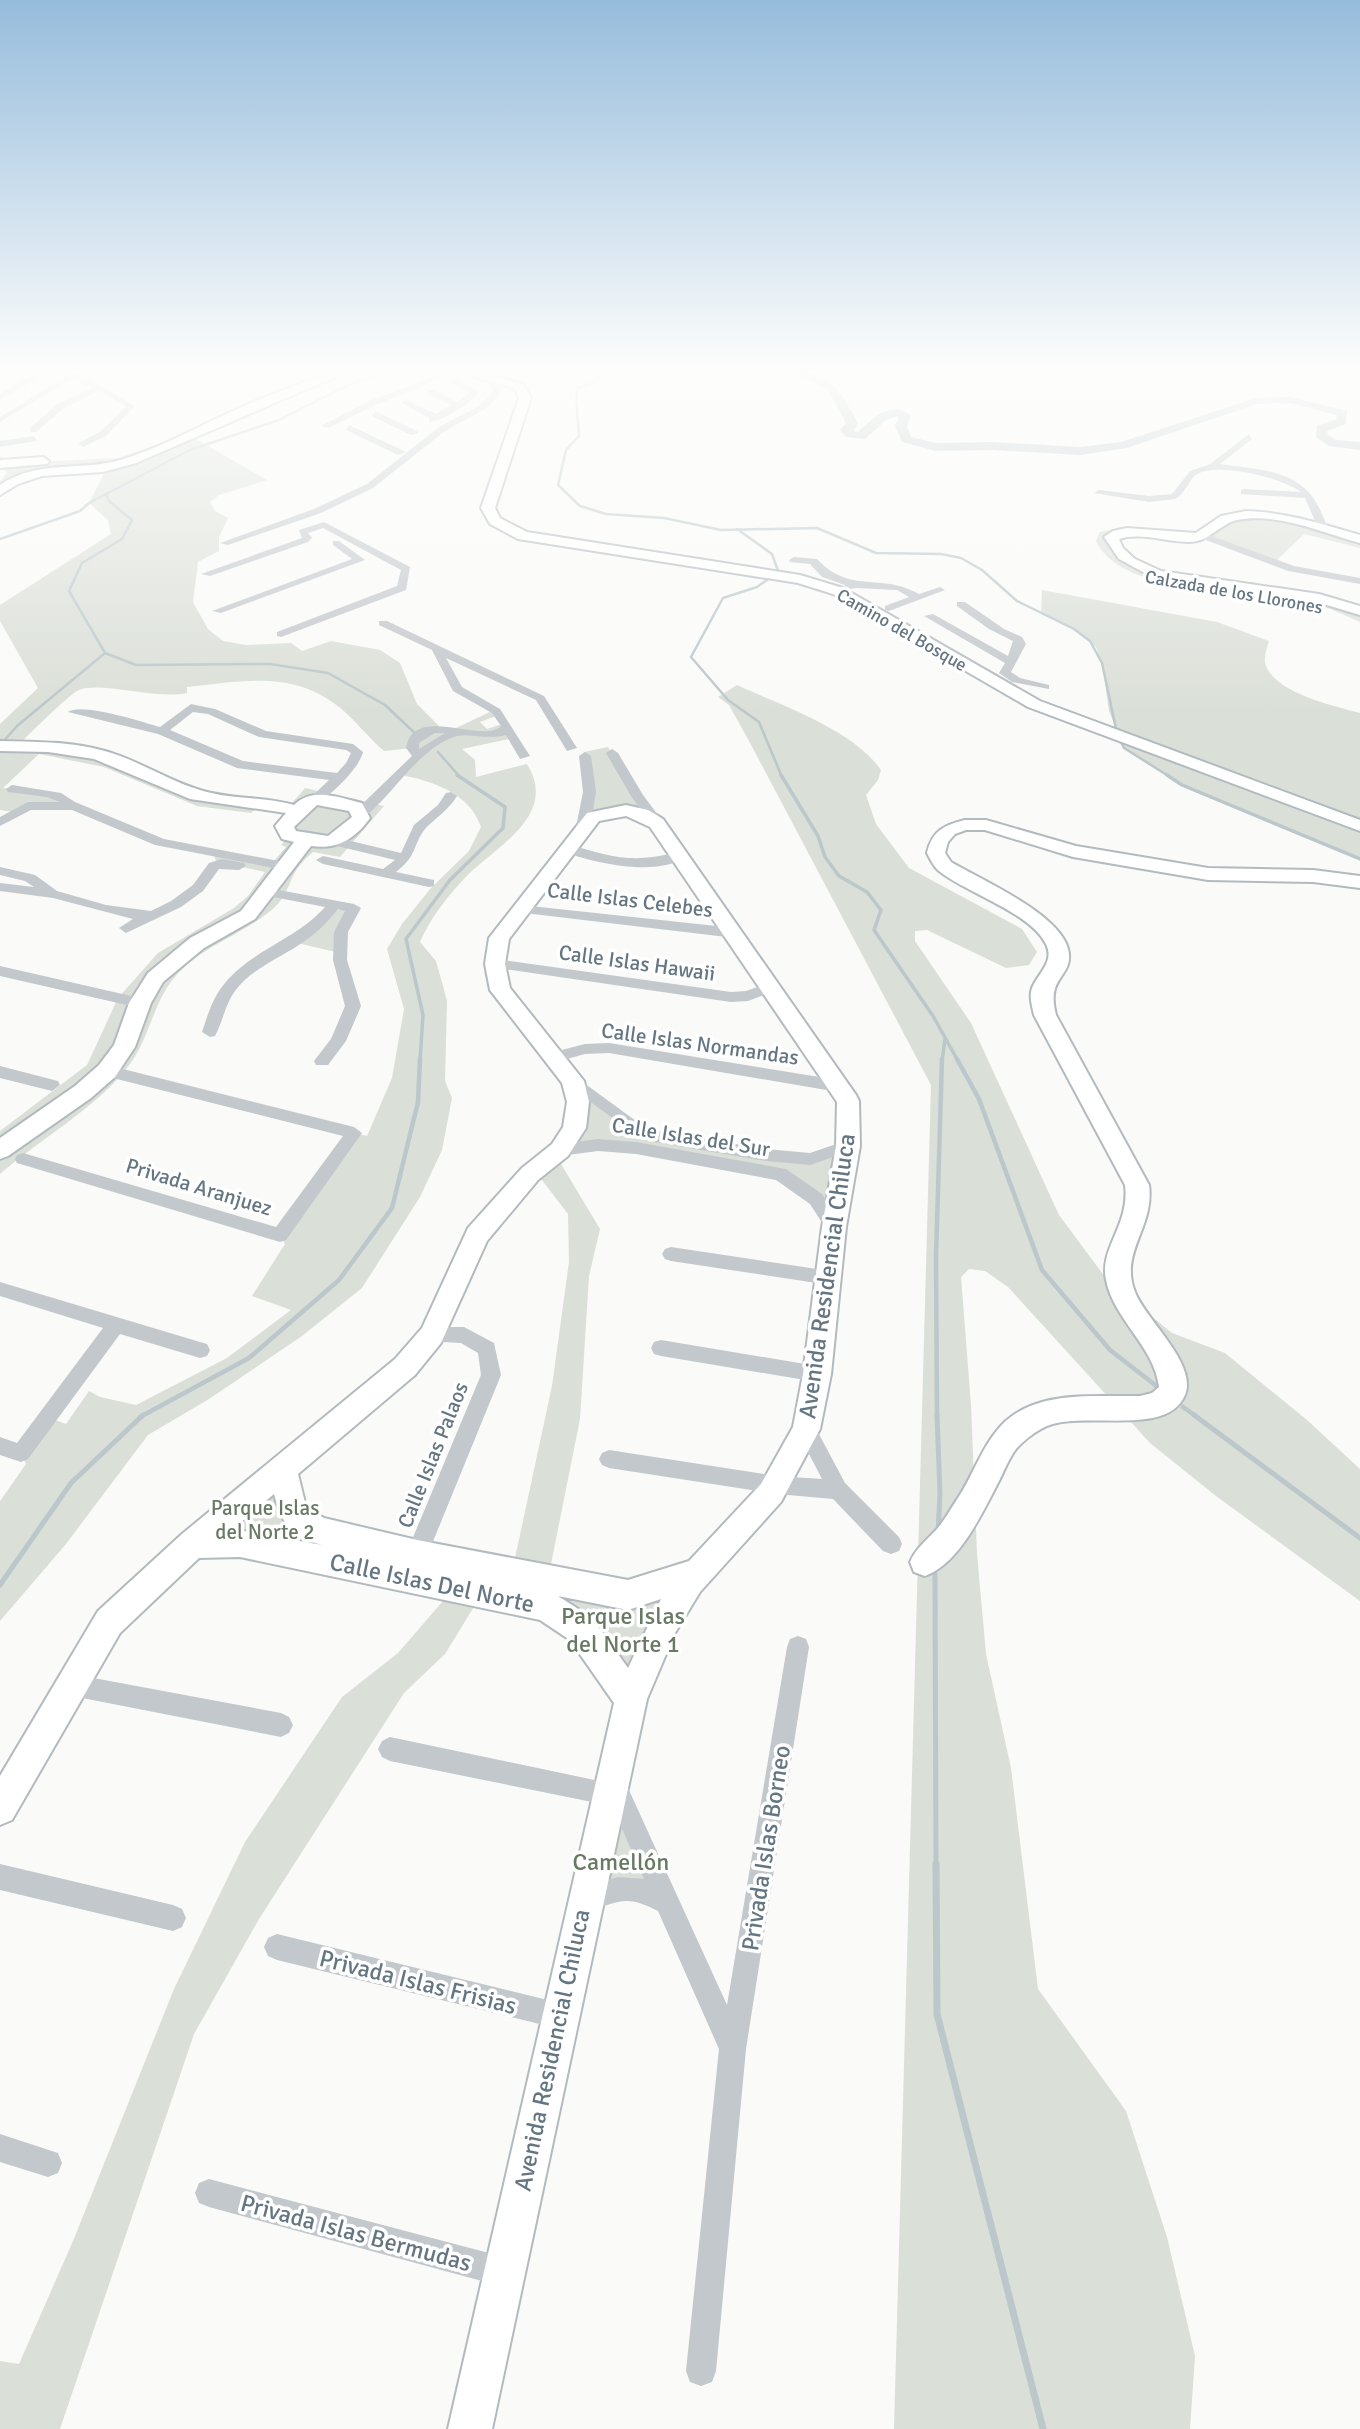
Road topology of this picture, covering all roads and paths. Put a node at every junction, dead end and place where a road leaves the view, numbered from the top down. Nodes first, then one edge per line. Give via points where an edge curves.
1 (371, 485) edge
2 (496, 485) edge
3 (1184, 485) edge
4 (1295, 485) edge
5 (1244, 492) dead end
6 (1099, 494) dead end
7 (1307, 495) junction
8 (297, 519) junction
9 (311, 527) junction
10 (1324, 530) junction
11 (1199, 537) junction
12 (1360, 538) edge
13 (225, 543) dead end
14 (794, 560) dead end
15 (206, 574) dead end
16 (1360, 581) edge
17 (855, 585) junction
18 (940, 590) dead end
19 (838, 591) junction
20 (918, 598) junction
21 (889, 608) dead end
22 (218, 611) dead end
23 (1360, 611) edge
24 (958, 614) junction
25 (929, 616) dead end
26 (1360, 621) edge
27 (383, 623) dead end
28 (281, 634) dead end
29 (438, 650) junction
30 (1001, 675) junction
31 (1045, 687) dead end
32 (74, 712) dead end
33 (507, 726) junction
34 (162, 731) junction
35 (0, 746) edge
36 (571, 747) dead end
37 (612, 753) dead end
38 (0, 754) edge
39 (524, 756) dead end
40 (585, 756) dead end
41 (338, 777) junction
42 (12, 789) dead end
43 (451, 796) dead end
44 (314, 800) junction
45 (74, 806) junction
46 (244, 808) junction
47 (361, 813) junction
48 (288, 815) junction
49 (0, 822) edge
50 (657, 823) junction
51 (583, 827) junction
52 (1360, 827) edge
53 (306, 839) junction
54 (334, 841) junction
55 (356, 848) junction
56 (567, 848) junction
57 (204, 849) junction
58 (679, 856) junction
59 (405, 858) junction
60 (323, 860) dead end
61 (342, 864) junction
62 (215, 866) junction
63 (0, 871) edge
64 (386, 873) junction
65 (277, 877) junction
66 (1360, 882) edge
67 (429, 883) dead end
68 (0, 887) edge
69 (51, 893) junction
70 (334, 905) junction
71 (521, 909) junction
72 (153, 914) junction
73 (325, 919) junction
74 (345, 922) junction
75 (126, 928) dead end
76 (735, 933) junction
77 (495, 964) junction
78 (0, 971) edge
79 (772, 987) junction
80 (140, 1003) junction
81 (210, 1031) dead end
82 (556, 1057) junction
83 (322, 1061) dead end
84 (107, 1071) junction
85 (0, 1072) edge
86 (573, 1081) junction
87 (52, 1085) dead end
88 (838, 1086) junction
89 (848, 1146) junction
90 (0, 1150) edge
91 (560, 1150) junction
92 (23, 1159) dead end
93 (834, 1227) junction
94 (671, 1254) dead end
95 (830, 1278) junction
96 (0, 1289) edge
97 (116, 1325) junction
98 (432, 1335) junction
99 (662, 1348) dead end
100 (200, 1350) dead end
101 (817, 1374) junction
102 (806, 1429) junction
103 (0, 1446) edge
104 (608, 1459) dead end
105 (282, 1469) junction
106 (777, 1485) junction
107 (838, 1490) junction
108 (192, 1544) junction
109 (891, 1544) dead end
110 (417, 1553) junction
111 (925, 1562) dead end
112 (698, 1572) junction
113 (798, 1647) dead end
114 (72, 1685) junction
115 (631, 1699) junction
116 (281, 1725) dead end
117 (390, 1749) dead end
118 (611, 1787) junction
119 (0, 1808) edge
120 (0, 1877) edge
121 (586, 1899) junction
122 (667, 1902) junction
123 (173, 1918) dead end
124 (277, 1947) dead end
125 (560, 2016) junction
126 (733, 2049) junction
127 (0, 2148) edge
128 (48, 2163) dead end
129 (209, 2193) dead end
130 (504, 2272) junction
131 (701, 2371) dead end
132 (470, 2429) edge

1 - 8 street
2 - 19 street, Camino del Bosque via 490,514 501,526 523,536 800,579
3 - 6 street via 1169,498
4 - 7 street
5 - 7 street
7 - 10 street
8 - 9 street
8 - 13 street
9 - 15 street via 301,533 305,540
9 - 22 street via 360,560
9 - 28 street via 328,527 407,569 403,587
10 - 11 street via 1242,516
10 - 12 street
11 - 16 street via 1292,569
11 - 23 street, Calzada de los Llorones via 1126,533 1111,537 1112,544 1138,568 1159,575 1319,598
11 - 26 street, Calzada de los Llorones via 1114,528 1100,532 1096,541 1119,566 1153,581 1305,601
14 - 17 street via 813,561 825,575
17 - 19 street
17 - 20 street via 899,587
18 - 20 street
19 - 30 street, Camino del Bosque
20 - 21 street
24 - 25 street
24 - 30 street
24 - 30 street via 1017,639 1020,645
27 - 29 street
29 - 33 street via 457,689 496,712
29 - 36 street via 540,698
30 - 31 street
30 - 52 street, Camino del Bosque via 1034,704
32 - 34 street
33 - 39 street
33 - 47 street via 503,732 486,736 460,731 446,736 418,756
34 - 41 street via 241,765
34 - 41 street via 188,703 263,734 349,747 357,752 357,758
35 - 46 street via 98,754 196,794
37 - 50 street, Avenida Residencial Chiluca
38 - 46 street via 29,753 88,762 181,802
40 - 51 street via 591,780
41 - 44 street
42 - 45 street via 63,797
43 - 59 street via 419,828
44 - 47 street via 356,807
44 - 48 street
45 - 49 street via 28,806
45 - 57 street via 144,837
46 - 48 street
47 - 54 street via 346,836
48 - 53 street via 285,831
50 - 51 street via 646,814 609,811
50 - 58 street, Avenida Residencial Chiluca
51 - 56 street
53 - 54 street
53 - 65 street
54 - 55 street
55 - 59 street
55 - 61 street
56 - 58 street via 592,859 622,864
56 - 71 street
57 - 62 street
57 - 65 street
58 - 76 street, Avenida Residencial Chiluca
59 - 64 street
60 - 61 street
61 - 64 street
62 - 65 street via 222,863
62 - 72 street via 198,888
63 - 69 street via 30,878
64 - 67 street
65 - 70 street
65 - 80 street via 248,915 177,957 155,978
66 - 111 street via 1313,876 1208,874 1073,851 986,825 964,825 939,840 936,853 944,866 1037,920 1060,947 1040,999 1137,1185 1138,1216 1121,1253 1118,1272 1131,1314 1173,1374 1173,1391 1160,1404 1065,1409 1044,1413 1020,1427 1005,1441 949,1537
68 - 69 street
69 - 72 street via 117,914
70 - 73 street
70 - 74 street via 355,908
71 - 76 street, Calle Islas Celebes
71 - 77 street via 499,938
72 - 75 street
73 - 74 street
73 - 81 street via 230,984 214,1011
74 - 83 street via 340,960 353,1006 338,1041
76 - 79 street, Avenida Residencial Chiluca
77 - 79 street, Calle Islas Hawaii via 731,997
77 - 82 street via 500,990
78 - 80 street
79 - 88 street, Avenida Residencial Chiluca
80 - 84 street via 124,1047
82 - 86 street
82 - 88 street, Calle Islas Normandas via 608,1048
84 - 90 street
84 - 92 street, Privada Aranjuez via 354,1133 280,1235
85 - 87 street
86 - 89 street, Calle Islas del Sur via 643,1134 810,1159
86 - 91 street via 578,1102 575,1128
88 - 89 street, Avenida Residencial Chiluca via 848,1101
89 - 93 street, Avenida Residencial Chiluca
91 - 93 street, Calle Islas del Sur via 598,1145 636,1148 780,1174 816,1199
91 - 98 street via 530,1174 477,1235
93 - 95 street, Avenida Residencial Chiluca
94 - 95 street
95 - 101 street, Avenida Residencial Chiluca
96 - 97 street
97 - 100 street
97 - 103 street via 21,1453
98 - 105 street via 405,1367
98 - 110 street, Calle Islas Palaos via 464,1335 487,1349 491,1375
99 - 101 street
101 - 102 street, Avenida Residencial Chiluca
102 - 106 street, Avenida Residencial Chiluca
102 - 107 street
104 - 106 street
105 - 108 street
105 - 110 street, Calle Islas Del Norte via 294,1515 317,1530
106 - 107 street
106 - 112 street, Avenida Residencial Chiluca
107 - 109 street
108 - 114 street via 109,1622
108 - 115 street, Calle Islas Del Norte via 240,1544 546,1606 581,1629
110 - 112 street, Calle Islas Del Norte via 628,1595
112 - 115 street, Avenida Residencial Chiluca via 664,1622
113 - 126 street, Privada Islas Borneo
114 - 116 street
114 - 119 street
115 - 118 street, Avenida Residencial Chiluca
117 - 118 street
118 - 121 street, Avenida Residencial Chiluca
118 - 122 street, Privada Islas Borneo
120 - 123 street
121 - 122 street via 613,1889 642,1889
121 - 125 street, Avenida Residencial Chiluca
122 - 126 street, Privada Islas Borneo
124 - 125 street, Privada Islas Frisias
125 - 130 street, Avenida Residencial Chiluca
126 - 131 street, Privada Islas Borneo
127 - 128 street
129 - 130 street, Privada Islas Bermudas
130 - 132 street, Avenida Residencial Chiluca

